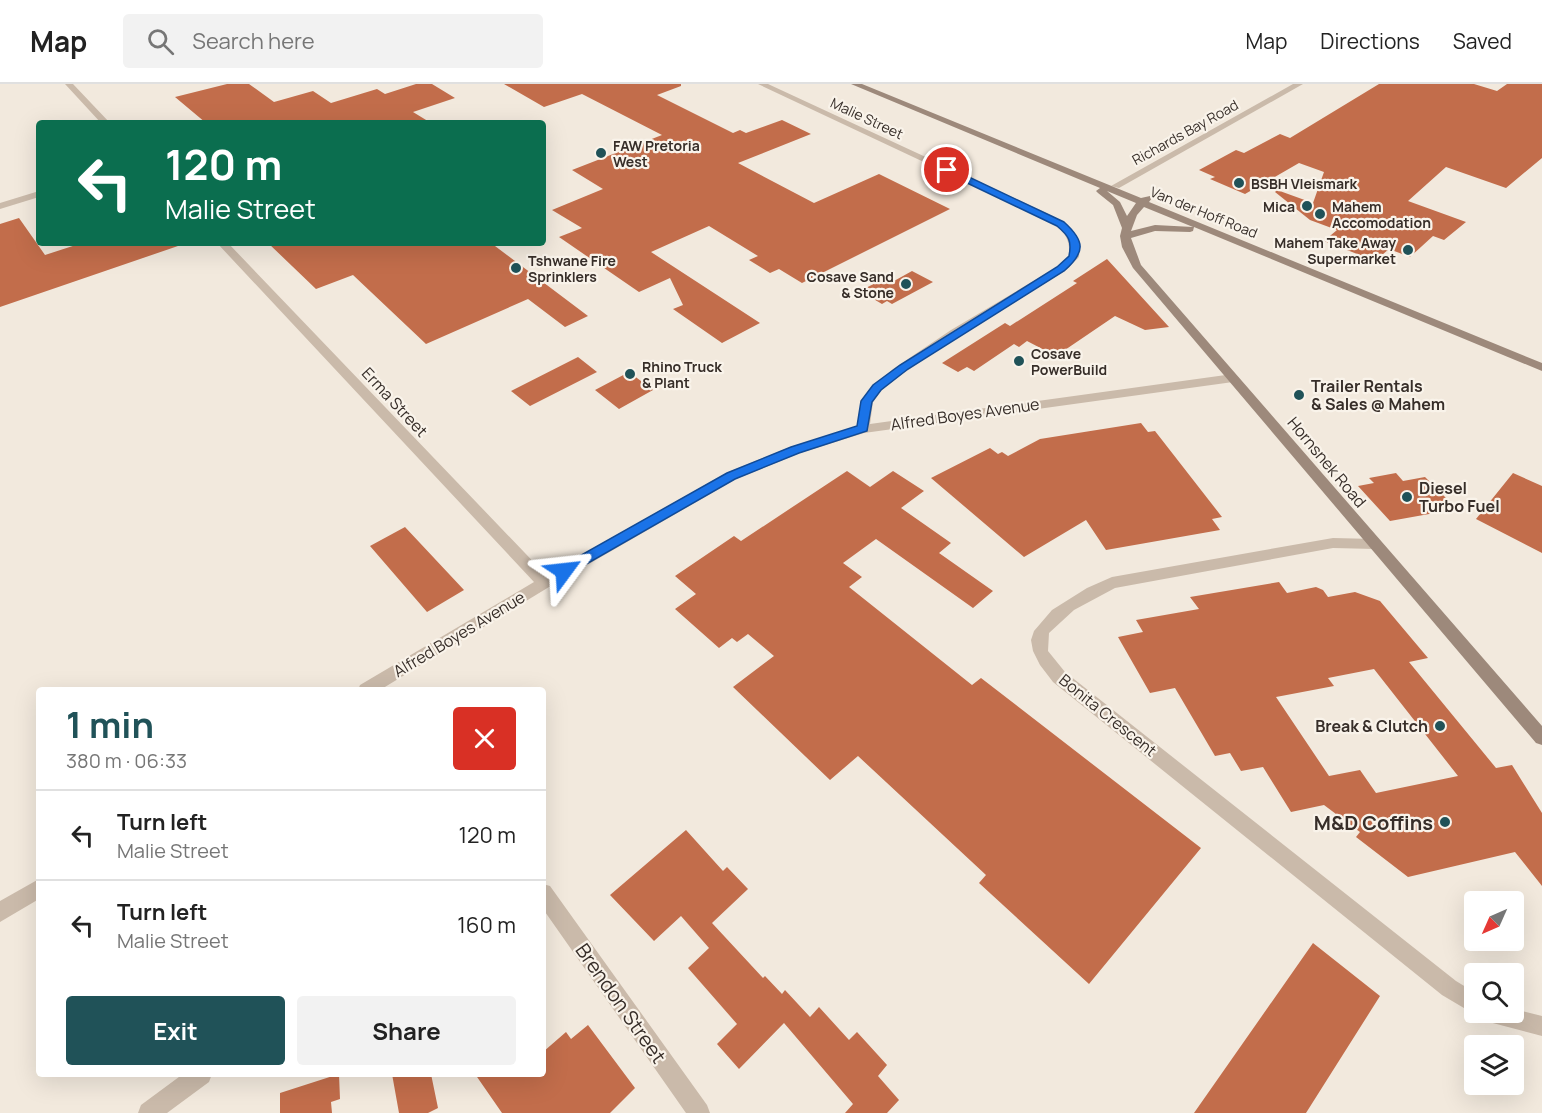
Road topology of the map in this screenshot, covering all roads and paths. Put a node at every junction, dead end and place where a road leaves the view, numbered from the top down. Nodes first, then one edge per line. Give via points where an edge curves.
1 (69, 84) edge
2 (762, 84) edge
3 (857, 84) edge
4 (1299, 84) edge
5 (103, 120) edge
6 (1052, 166) junction
7 (1116, 186) junction
8 (36, 195) edge
9 (1144, 200) junction
10 (0, 206) edge
11 (1126, 231) junction
12 (1214, 232) junction
13 (225, 246) edge
14 (1542, 360) edge
15 (1542, 367) edge
16 (1233, 378) junction
17 (863, 429) junction
18 (1375, 544) junction
19 (544, 583) junction
20 (371, 687) edge
21 (1542, 738) edge
22 (36, 890) edge
23 (546, 897) edge
24 (0, 912) edge
25 (1464, 997) edge
26 (1524, 1023) edge
27 (1542, 1026) edge
28 (197, 1077) edge
29 (148, 1113) edge
30 (699, 1113) edge

1 - 5 street
2 - 17 street, Malie Street via 1050,218 1076,243 1074,257 1060,269 877,387 867,401
3 - 6 main road, Van der Hoff Road
3 - 7 main road, Van der Hoff Road
4 - 7 street, Richards Bay Road
6 - 9 main road, Van der Hoff Road
6 - 11 main road, Hornsnek Road via 1107,195 1117,204
7 - 9 main road, Van der Hoff Road
8 - 10 street
9 - 11 main road
9 - 12 main road, Van der Hoff Road
9 - 14 main road, Van der Hoff Road
11 - 12 main road via 1170,227
11 - 16 main road, Hornsnek Road via 1126,249 1137,266
12 - 15 main road, Van der Hoff Road
13 - 19 street, Erma Street
16 - 17 street, Alfred Boyes Avenue
16 - 18 main road, Hornsnek Road
17 - 19 street, Alfred Boyes Avenue via 795,450 731,476
18 - 21 main road, Hornsnek Road
18 - 25 street, Bonita Crescent via 1333,543 1112,583 1087,594 1052,619 1041,632 1041,651 1059,677
19 - 20 street, Alfred Boyes Avenue
22 - 24 street
23 - 30 street, Brendon Street
26 - 27 street
28 - 29 street

